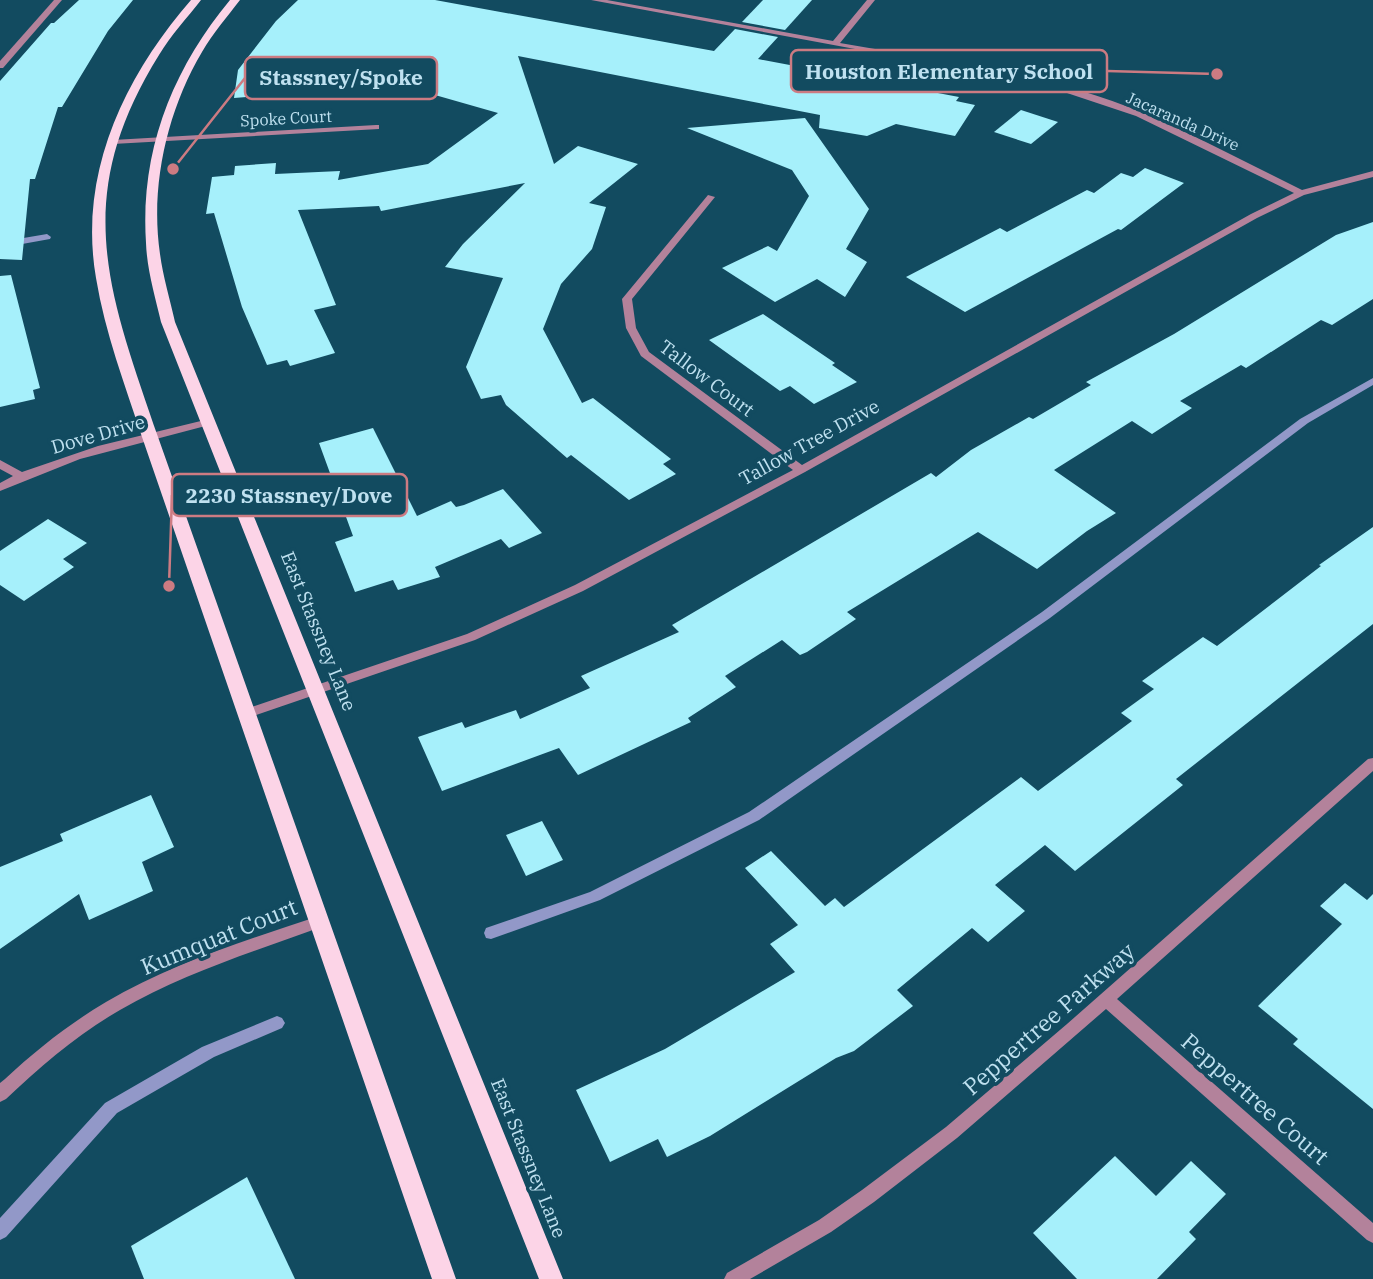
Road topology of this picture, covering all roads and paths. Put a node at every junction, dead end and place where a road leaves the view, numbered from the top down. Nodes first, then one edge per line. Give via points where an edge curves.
1 (58, 0) edge
2 (196, 0) edge
3 (235, 0) edge
4 (595, 0) edge
5 (872, 0) edge
6 (836, 43) junction
7 (0, 66) edge
8 (376, 127) dead end
9 (161, 139) junction
10 (113, 142) junction
11 (1373, 174) edge
12 (1301, 193) junction
13 (711, 197) dead end
14 (209, 422) junction
15 (150, 437) junction
16 (0, 464) edge
17 (801, 470) junction
18 (21, 476) junction
19 (0, 488) edge
20 (317, 690) junction
21 (248, 713) junction
22 (1373, 762) edge
23 (319, 922) junction
24 (1106, 999) junction
25 (0, 1094) edge
26 (1373, 1234) edge
27 (444, 1279) edge
28 (551, 1279) edge
29 (733, 1279) edge

1 - 7 street
2 - 10 main road via 147,64
3 - 9 main road, East Stassney Lane via 186,70
4 - 6 street, Jacaranda Drive
5 - 6 street
6 - 12 street, Jacaranda Drive via 1061,88 1139,114
8 - 9 street, Spoke Court
9 - 10 street, Spoke Court
9 - 14 main road, East Stassney Lane via 151,195 155,266 168,322
10 - 15 main road via 100,204 98,248 114,328
11 - 12 street, Tallow Tree Drive
12 - 17 street, Tallow Tree Drive
13 - 17 street, Tallow Court via 627,299 627,319 645,354
14 - 15 street, Dove Drive
14 - 20 main road, East Stassney Lane
15 - 18 street, Dove Drive
15 - 21 main road
16 - 18 street
17 - 20 street, Tallow Tree Drive via 528,612 471,637
18 - 19 street, Dove Drive
20 - 21 street, Tallow Tree Drive
20 - 28 main road, East Stassney Lane
21 - 23 main road
22 - 24 street, Peppertree Parkway
23 - 25 street, Kumquat Court via 205,962 148,988 88,1021
23 - 27 main road
24 - 26 street, Peppertree Court
24 - 29 street, Peppertree Parkway via 967,1121 876,1193

